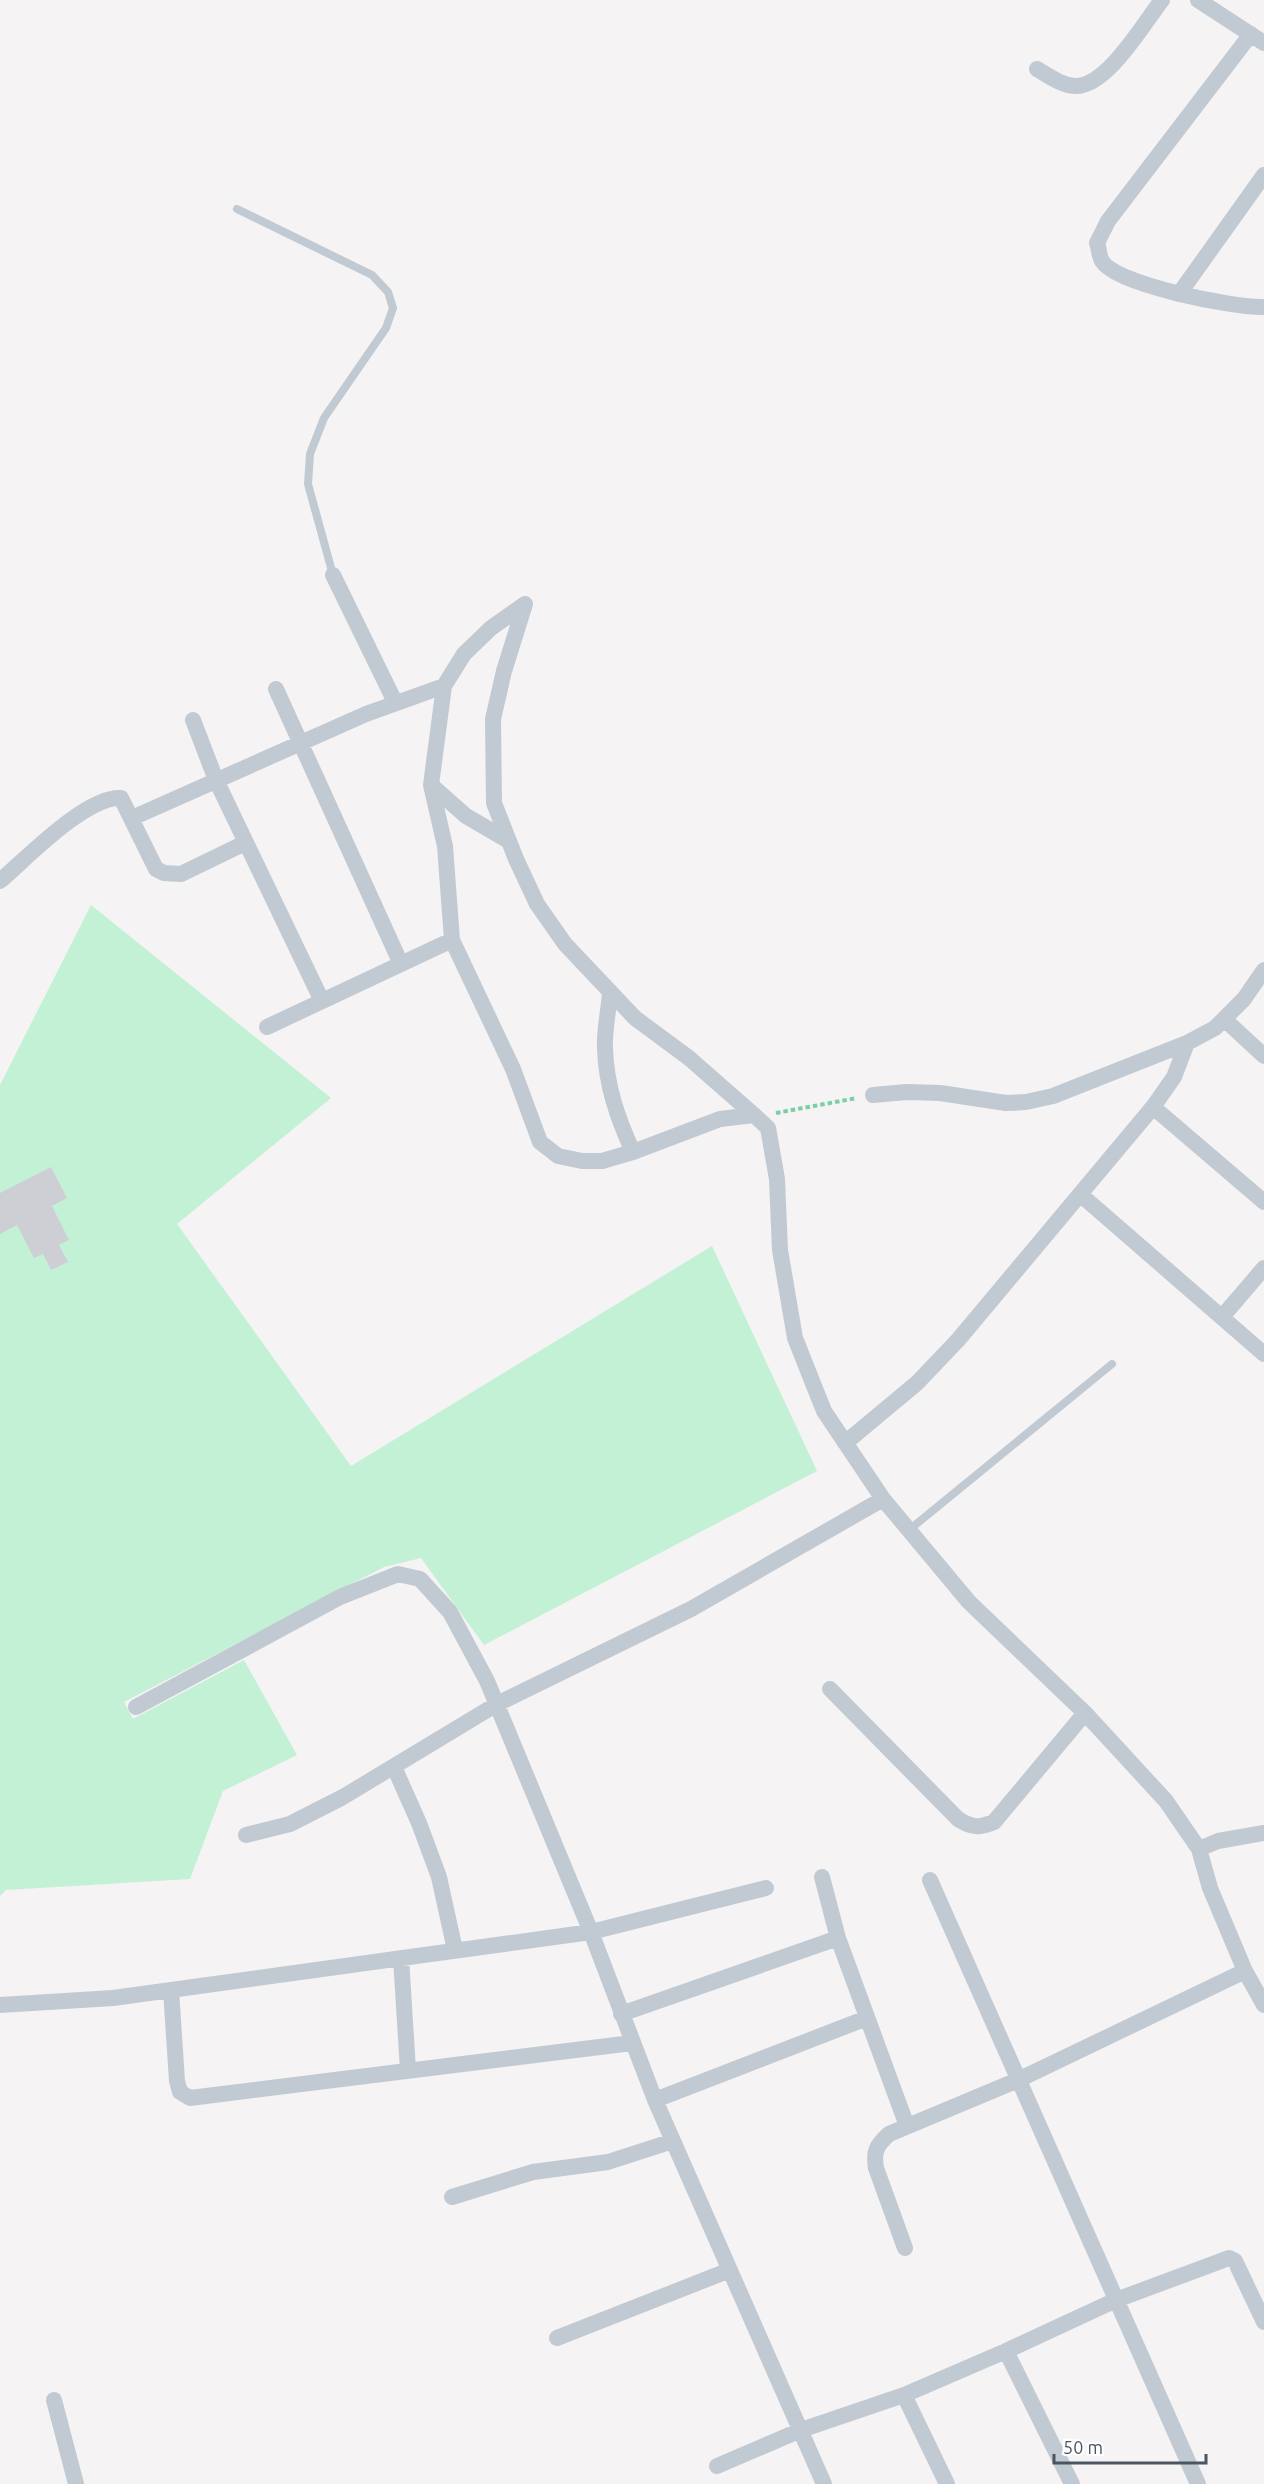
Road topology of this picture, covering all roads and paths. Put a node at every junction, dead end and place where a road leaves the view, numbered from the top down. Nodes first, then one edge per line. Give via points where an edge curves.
1 (1161, 0) edge
2 (1198, 0) edge
3 (1257, 38) edge
4 (1037, 69) dead end
5 (1264, 175) edge
6 (237, 209) dead end
7 (1179, 294) junction
8 (1264, 307) edge
9 (333, 575) joint
10 (444, 686) junction
11 (276, 689) dead end
12 (395, 702) junction
13 (193, 720) dead end
14 (301, 742) junction
15 (216, 780) junction
16 (431, 785) junction
17 (132, 818) junction
18 (509, 841) junction
19 (245, 843) junction
20 (0, 881) edge
21 (452, 940) junction
22 (402, 964) junction
23 (1264, 970) edge
24 (610, 992) junction
25 (322, 1001) junction
26 (1224, 1019) junction
27 (267, 1027) dead end
28 (1187, 1043) junction
29 (1264, 1056) edge
30 (873, 1095) joint
31 (1153, 1107) junction
32 (754, 1115) junction
33 (633, 1152) junction
34 (1081, 1195) junction
35 (1264, 1202) edge
36 (1264, 1268) edge
37 (1222, 1317) junction
38 (1264, 1354) edge
39 (1112, 1364) dead end
40 (845, 1443) junction
41 (883, 1499) junction
42 (908, 1531) junction
43 (830, 1689) dead end
44 (497, 1704) junction
45 (136, 1707) dead end
46 (1085, 1713) junction
47 (394, 1767) junction
48 (1264, 1833) edge
49 (246, 1836) dead end
50 (1199, 1849) junction
51 (822, 1877) dead end
52 (930, 1881) dead end
53 (766, 1888) dead end
54 (591, 1932) junction
55 (838, 1938) junction
56 (454, 1950) junction
57 (401, 1958) junction
58 (1245, 1971) junction
59 (171, 1990) junction
60 (3, 2000) edge
61 (1264, 2005) edge
62 (621, 2014) junction
63 (867, 2018) junction
64 (632, 2043) junction
65 (408, 2070) junction
66 (1018, 2080) junction
67 (655, 2100) junction
68 (907, 2126) junction
69 (673, 2141) junction
70 (452, 2197) dead end
71 (905, 2248) dead end
72 (730, 2270) junction
73 (1116, 2300) junction
74 (1264, 2322) edge
75 (557, 2338) dead end
76 (1006, 2351) junction
77 (904, 2395) junction
78 (54, 2400) dead end
79 (801, 2430) junction
80 (717, 2466) dead end
81 (76, 2484) edge
82 (824, 2484) edge
83 (947, 2484) edge
84 (1072, 2484) edge
85 (1198, 2484) edge

1 - 4 street via 1112,67 1091,81 1078,86 1065,84
2 - 3 street
3 - 7 street via 1108,221 1097,243 1102,262 1116,273
5 - 7 street
6 - 9 lane via 372,275 388,292 393,308 386,328 324,418 310,454 308,484
7 - 8 street via 1214,303
9 - 12 street
10 - 12 street
10 - 16 street
10 - 18 street via 464,654 525,604 493,719 494,803
11 - 14 street
12 - 14 street
13 - 15 street
14 - 15 street
14 - 22 street
15 - 17 street
15 - 19 street
16 - 18 street via 466,816
16 - 21 street via 445,846
17 - 19 street via 156,869 164,873 181,874
17 - 20 street via 121,798 109,797 96,803 74,817
18 - 24 street via 537,904 565,944
19 - 25 street
21 - 22 street
21 - 33 street via 513,1070 540,1142 558,1156 582,1161 602,1161
22 - 25 street
23 - 26 street
24 - 32 street via 635,1018 689,1058
24 - 33 street via 605,1048 611,1095
25 - 27 street
26 - 28 street
26 - 29 street
28 - 30 street via 1053,1096 1026,1102 1006,1103 940,1093
28 - 31 street via 1174,1077
30 - 32 path
31 - 34 street
31 - 35 street
32 - 33 street via 720,1119
32 - 40 street via 768,1128 777,1179 780,1250 795,1338 824,1411
34 - 37 street
34 - 40 street via 917,1383
36 - 37 street
37 - 38 street
39 - 42 lane
40 - 41 street
41 - 42 street
41 - 44 street via 691,1609
42 - 46 street via 969,1602
43 - 46 street via 958,1819 981,1828 994,1822
44 - 45 street via 450,1612 420,1579 399,1574 340,1597
44 - 47 street
44 - 54 street
46 - 50 street via 1166,1802
47 - 49 street via 290,1824
47 - 56 street via 439,1877
48 - 50 street via 1218,1841
50 - 58 street via 1210,1888
51 - 55 street
52 - 66 street
53 - 54 street
54 - 56 street
54 - 62 street
55 - 62 street
55 - 63 street
56 - 57 street
57 - 59 street
57 - 65 street
58 - 61 street
58 - 66 street
59 - 60 street via 113,1998
59 - 65 street via 177,2081 180,2092 190,2098
62 - 64 street
63 - 67 street
63 - 68 street
64 - 65 street
64 - 67 street
66 - 68 street
66 - 73 street
67 - 69 street
68 - 71 street via 889,2134 877,2146 874,2156
69 - 70 street via 608,2162 533,2172
69 - 72 street
72 - 75 street
72 - 79 street
73 - 74 street via 1229,2258 1235,2261
73 - 76 street
73 - 85 street
76 - 77 street
76 - 84 street
77 - 79 street
77 - 83 street
78 - 81 street
79 - 80 street
79 - 82 street

